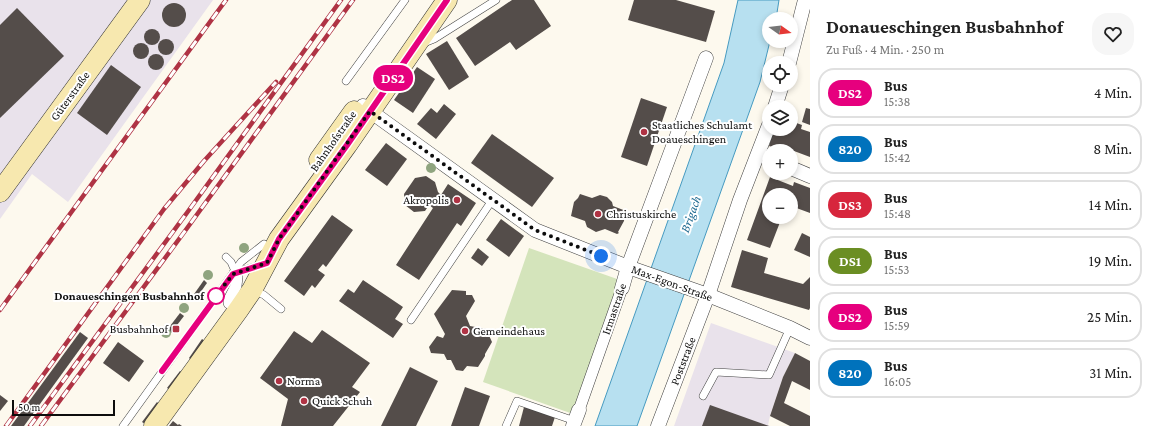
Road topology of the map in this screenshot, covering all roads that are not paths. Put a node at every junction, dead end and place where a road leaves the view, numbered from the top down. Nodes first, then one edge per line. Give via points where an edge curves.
1 (140, 0) edge
2 (405, 0) edge
3 (430, 0) edge
4 (447, 0) edge
5 (496, 0) edge
6 (805, 0) edge
7 (413, 48) junction
8 (791, 56) edge
9 (706, 58) dead end
10 (346, 81) dead end
11 (365, 107) junction
12 (762, 161) edge
13 (798, 171) edge
14 (810, 176) edge
15 (0, 192) edge
16 (493, 199) junction
17 (264, 244) junction
18 (226, 257) dead end
19 (262, 265) junction
20 (628, 267) junction
21 (235, 273) junction
22 (622, 288) joint
23 (252, 290) junction
24 (708, 296) junction
25 (229, 303) dead end
26 (282, 309) dead end
27 (410, 320) dead end
28 (790, 328) junction
29 (810, 336) edge
30 (703, 396) dead end
31 (576, 419) edge
32 (123, 426) edge
33 (154, 426) edge
34 (506, 426) edge
35 (658, 426) edge

1 - 15 main road, Güterstraße
2 - 10 lane
3 - 11 main road, Bahnhofstraße
4 - 7 main road, Bahnhofstraße
5 - 7 lane via 434,39
6 - 8 street
7 - 11 main road, Bahnhofstraße
9 - 20 street, Irmastraße
11 - 16 street, Max-Egon-Straße
11 - 17 main road, Bahnhofstraße
11 - 19 main road, Bahnhofstraße
12 - 24 street, Poststraße via 740,200
13 - 14 street
16 - 20 street, Max-Egon-Straße via 535,230
16 - 27 lane
17 - 19 main road, Bahnhofstraße
17 - 21 lane via 241,262
18 - 21 lane
19 - 21 lane
19 - 23 main road, Bahnhofstraße
20 - 22 street, Irmastraße
20 - 24 street, Max-Egon-Straße
21 - 25 street via 236,286
21 - 32 lane
22 - 31 street, Irmastraße
23 - 26 lane via 264,295
23 - 33 main road, Bahnhofstraße
24 - 28 street, Max-Egon-Straße
24 - 35 street, Poststraße
28 - 29 street, Max-Egon-Straße
28 - 30 lane via 769,375 716,372
31 - 34 lane via 517,401

